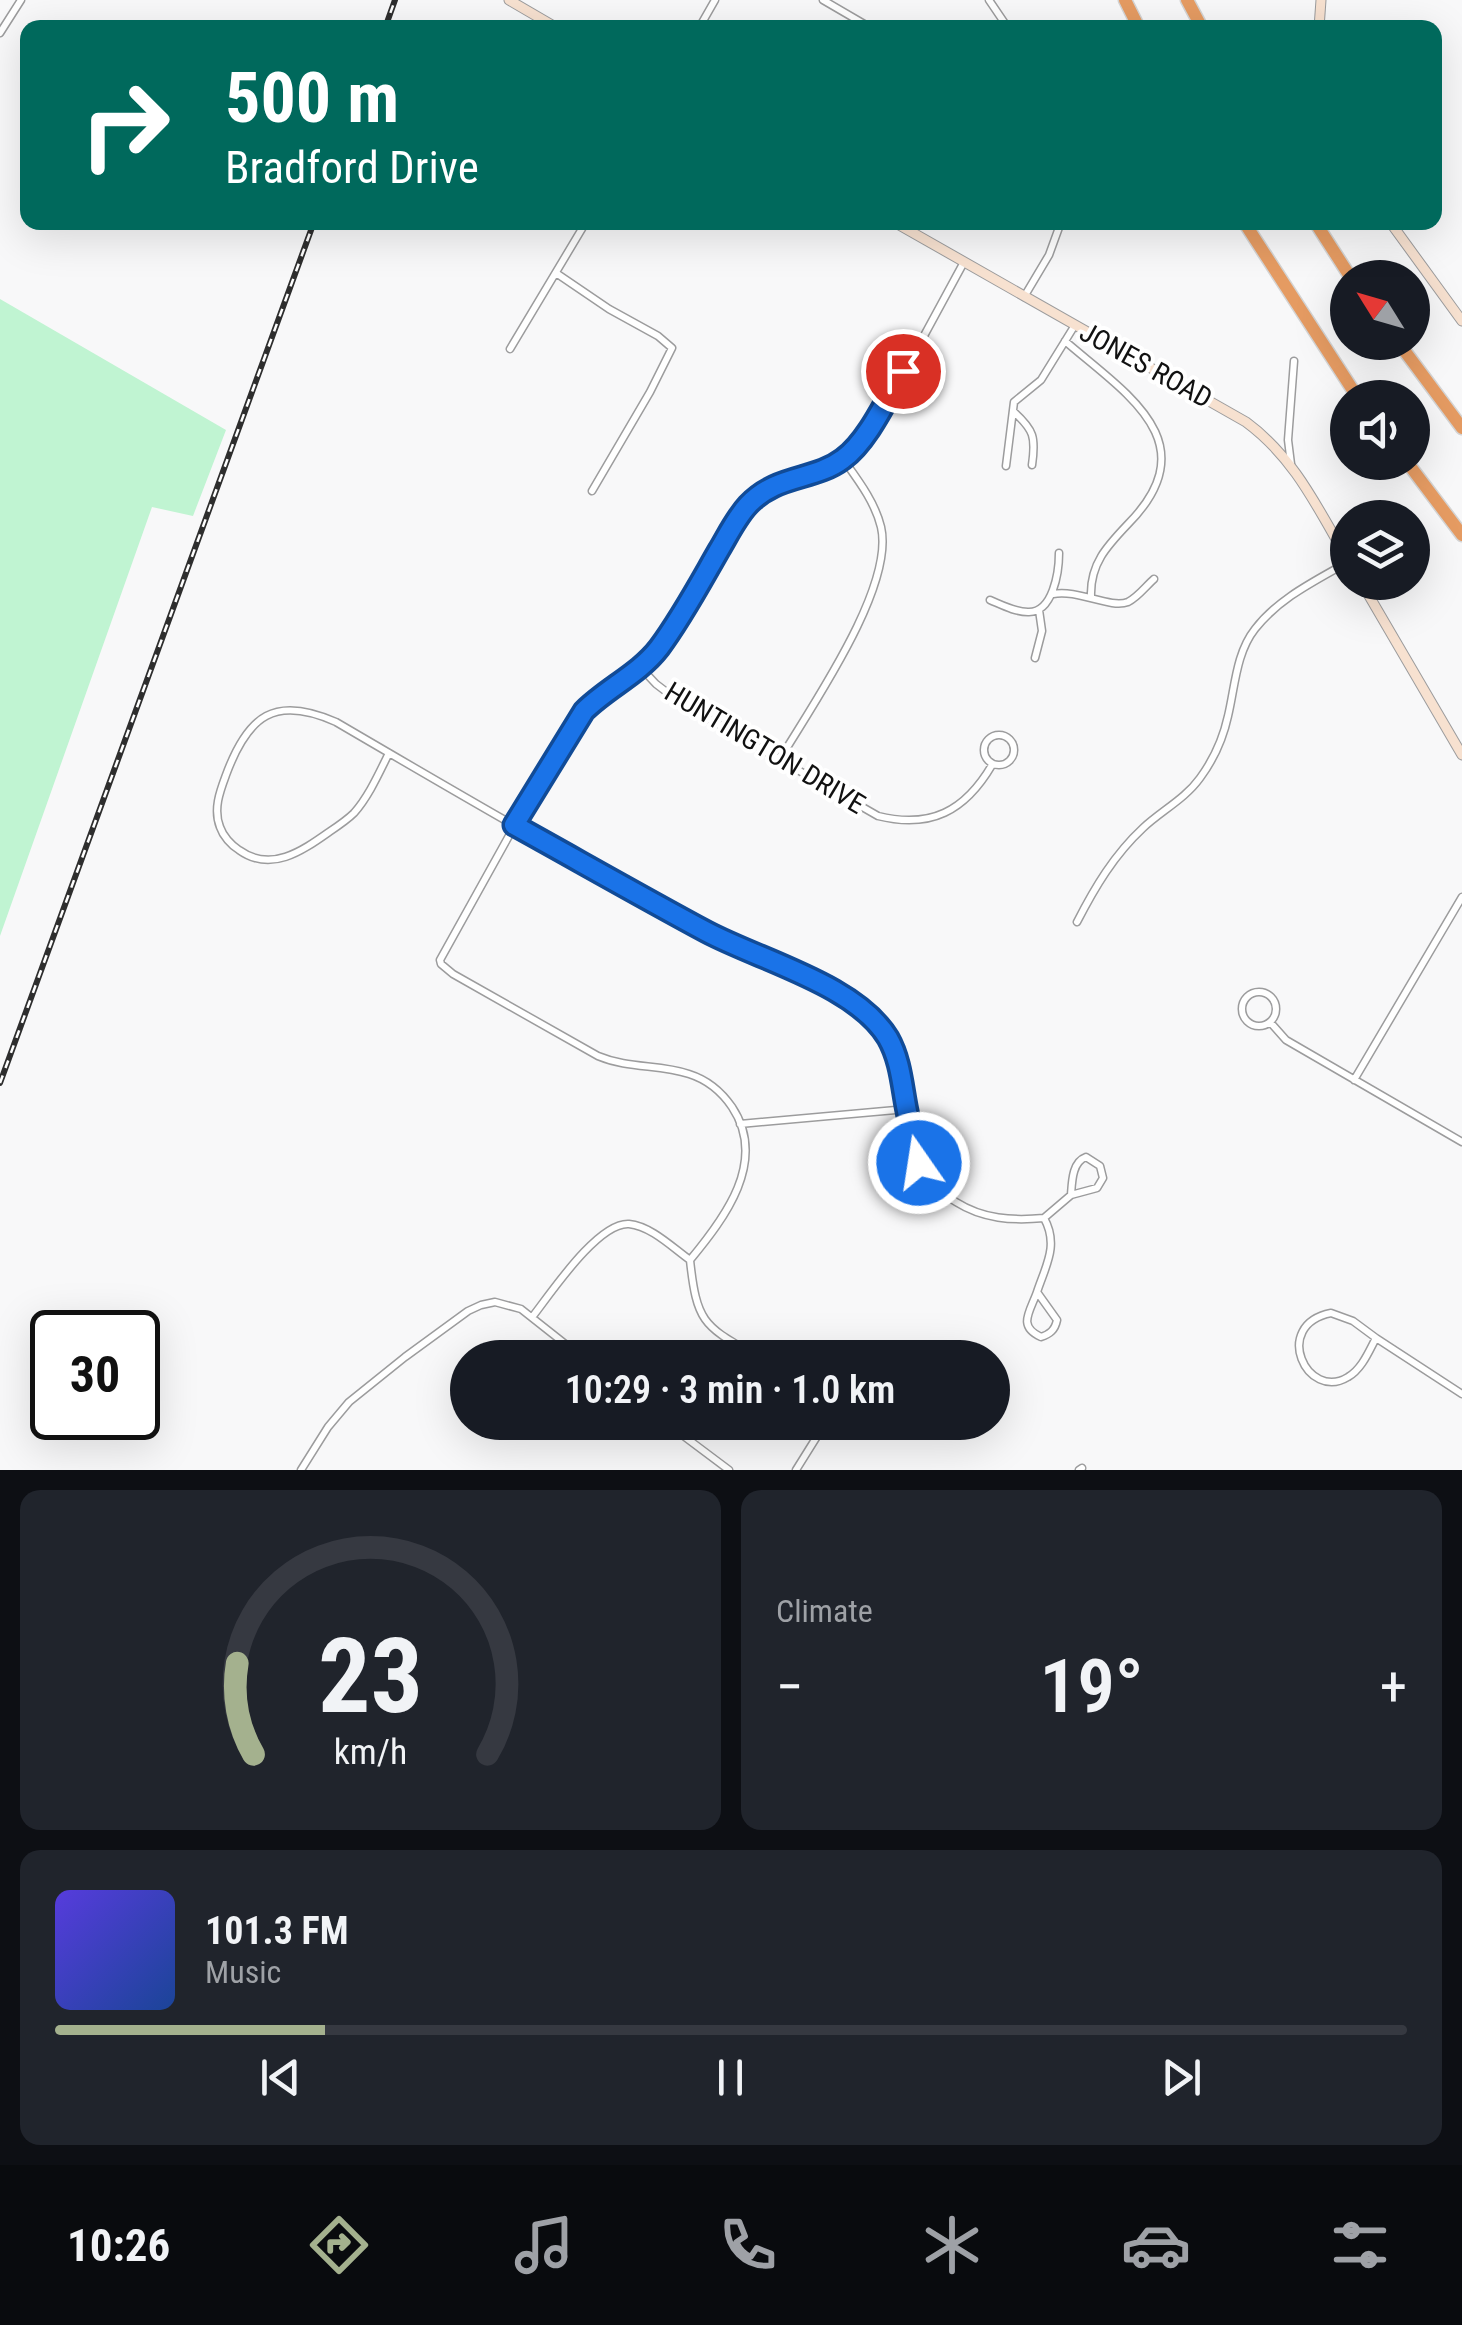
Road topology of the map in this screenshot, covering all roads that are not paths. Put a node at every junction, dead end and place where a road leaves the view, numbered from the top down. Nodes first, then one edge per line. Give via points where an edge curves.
1 (21, 0) edge
2 (510, 0) edge
3 (823, 0) edge
4 (544, 20) edge
5 (857, 20) edge
6 (0, 33) edge
7 (581, 230) edge
8 (908, 230) edge
9 (1058, 230) edge
10 (1249, 230) edge
11 (1320, 230) edge
12 (1396, 230) edge
13 (1339, 260) edge
14 (964, 262) junction
15 (556, 273) junction
16 (1024, 296) junction
17 (1462, 321) edge
18 (1075, 325) junction
19 (1066, 340) junction
20 (510, 349) dead end
21 (1411, 360) edge
22 (1294, 362) dead end
23 (1346, 380) edge
24 (1012, 410) junction
25 (1462, 428) edge
26 (843, 460) junction
27 (1291, 464) junction
28 (1032, 465) dead end
29 (1006, 466) dead end
30 (1420, 480) edge
31 (592, 490) dead end
32 (1330, 530) edge
33 (1462, 534) edge
34 (1058, 553) dead end
35 (1330, 572) edge
36 (1154, 578) dead end
37 (1053, 594) junction
38 (1091, 596) junction
39 (990, 600) dead end
40 (1371, 600) edge
41 (1040, 610) junction
42 (1035, 658) dead end
43 (641, 668) junction
44 (389, 753) junction
45 (1462, 754) edge
46 (780, 759) junction
47 (992, 765) junction
48 (514, 825) junction
49 (1462, 897) edge
50 (1076, 922) dead end
51 (1270, 1022) junction
52 (1354, 1080) junction
53 (906, 1109) junction
54 (740, 1124) junction
55 (1462, 1142) edge
56 (1070, 1195) junction
57 (1044, 1218) junction
58 (690, 1260) junction
59 (1037, 1292) junction
60 (533, 1316) junction
61 (1376, 1338) junction
62 (561, 1340) edge
63 (729, 1340) edge
64 (1462, 1394) edge
65 (689, 1440) edge
66 (815, 1440) edge
67 (301, 1470) edge
68 (728, 1470) edge
69 (796, 1470) edge

1 - 6 street
2 - 4 street
3 - 5 street
7 - 15 street
8 - 14 street, JONES ROAD
9 - 16 street
10 - 23 highway
11 - 13 highway
12 - 17 street
14 - 16 street, JONES ROAD
14 - 26 street via 872,424
15 - 20 street
15 - 31 street via 672,348
16 - 18 street, JONES ROAD
18 - 19 street
18 - 27 street, JONES ROAD via 1246,422
19 - 24 street
19 - 38 street via 1150,418 1162,448 1155,485 1140,512 1105,547
21 - 25 highway
22 - 27 street
24 - 28 street via 1034,436
24 - 29 street
26 - 43 street via 770,487 746,506 677,622
26 - 46 street via 876,510 881,568 860,622
27 - 32 street, JONES ROAD
30 - 33 highway
34 - 37 street
35 - 50 street via 1271,610 1252,631 1216,753 1181,799 1120,853
36 - 38 street via 1127,602
37 - 38 street
37 - 41 street
39 - 41 street
40 - 45 street
41 - 42 street
43 - 46 street, HUNTINGTON DRIVE via 681,703
43 - 48 street via 584,711
44 - 44 street via 311,712 275,712 251,727 236,748 217,804 220,828 244,854 285,858 354,813
44 - 48 street
46 - 47 street, HUNTINGTON DRIVE via 878,816 908,821 933,818 961,803
47 - 47 street via 985,745 1003,734 1013,756
48 - 53 street via 705,930 848,997 887,1037
48 - 54 street via 441,964 613,1062 704,1080 722,1094
49 - 52 street
51 - 51 street via 1277,1008 1273,998 1263,992 1246,997 1244,1018 1258,1026
51 - 52 street via 1286,1040
52 - 55 street
53 - 54 street
53 - 57 street via 919,1163 950,1199 989,1216
54 - 58 street via 747,1146 740,1182 716,1229
56 - 56 street via 1080,1158 1092,1159 1102,1169 1097,1188
56 - 57 street
57 - 59 street via 1052,1244
58 - 60 street via 640,1227 622,1225 590,1246
58 - 63 street via 706,1322
59 - 59 street via 1057,1320 1041,1337 1027,1326
60 - 62 street
60 - 67 street via 495,1302 468,1311 349,1402
61 - 61 street via 1331,1313 1303,1330 1298,1352 1317,1378 1339,1381 1357,1370
61 - 64 street
65 - 68 street
66 - 69 street

